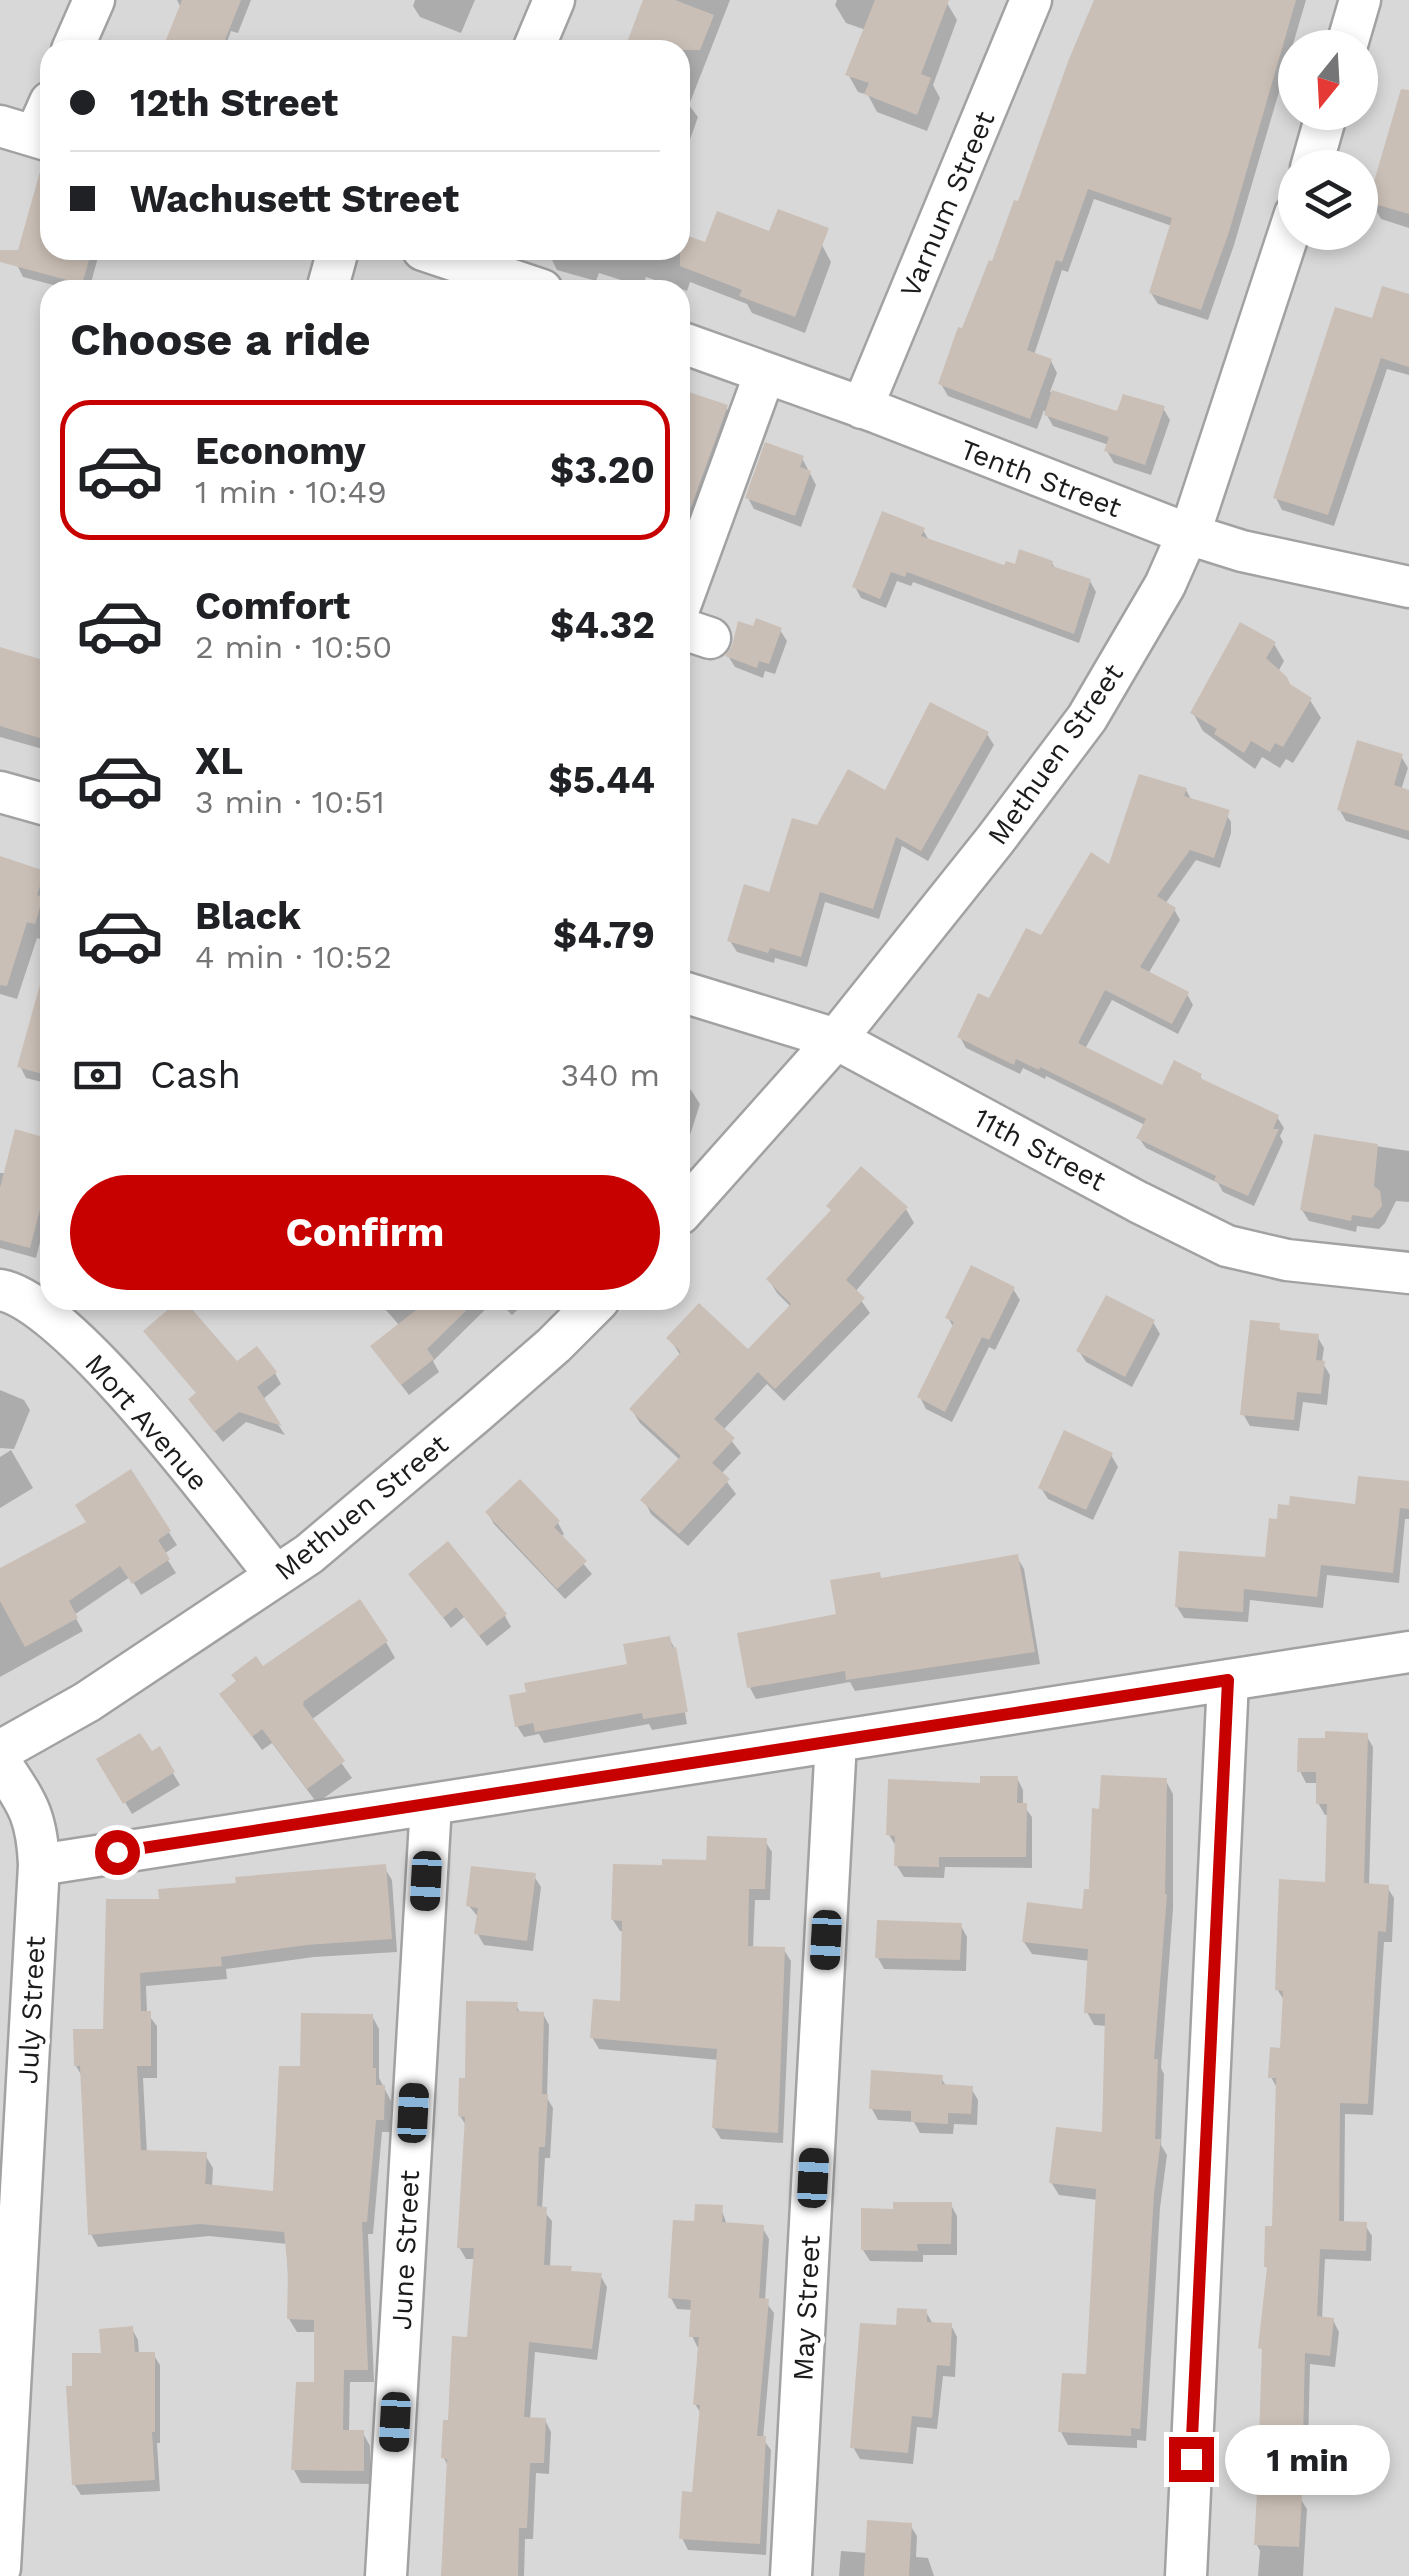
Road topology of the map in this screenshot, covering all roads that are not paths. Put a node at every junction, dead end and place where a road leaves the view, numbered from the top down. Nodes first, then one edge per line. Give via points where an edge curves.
1 (94, 0) edge
2 (554, 0) edge
3 (1032, 0) edge
4 (1360, 0) edge
5 (1351, 30) edge
6 (76, 40) edge
7 (537, 40) edge
8 (1283, 250) edge
9 (461, 260) edge
10 (515, 280) edge
11 (690, 346) edge
12 (765, 373) junction
13 (862, 408) junction
14 (1188, 534) junction
15 (690, 579) edge
16 (1409, 586) edge
17 (0, 792) edge
18 (40, 803) edge
19 (690, 994) edge
20 (836, 1039) junction
21 (690, 1203) edge
22 (1409, 1273) edge
23 (0, 1290) edge
24 (40, 1310) edge
25 (40, 1310) edge
26 (589, 1310) edge
27 (276, 1576) junction
28 (1409, 1652) edge
29 (1228, 1680) junction
30 (836, 1741) junction
31 (0, 1751) edge
32 (0, 1762) edge
33 (431, 1804) junction
34 (39, 1865) junction
35 (0, 2568) edge
36 (386, 2576) edge
37 (792, 2576) edge
38 (1186, 2576) edge

1 - 6 street
2 - 7 street
3 - 13 street, Varnum Street
4 - 5 street
8 - 14 street, Methuen Street
9 - 10 street
11 - 12 street, Tenth Street
12 - 13 street, Tenth Street
12 - 15 street
13 - 14 street, Tenth Street
14 - 16 street, Tenth Street
14 - 20 street, Methuen Street via 1166,585 1087,718
17 - 18 street
19 - 20 street, 11th Street
20 - 21 street, Methuen Street
20 - 22 street, 11th Street via 1227,1246 1287,1260
23 - 25 street, Mort Avenue via 17,1292
24 - 27 street, Mort Avenue via 124,1391
26 - 27 street, Methuen Street via 414,1467
27 - 31 street, Methuen Street via 87,1702
28 - 29 street
29 - 30 street
29 - 38 street
30 - 33 street
30 - 37 street, May Street
32 - 34 street, July Street via 33,1814
33 - 34 street
33 - 36 street, June Street
34 - 35 street, July Street

